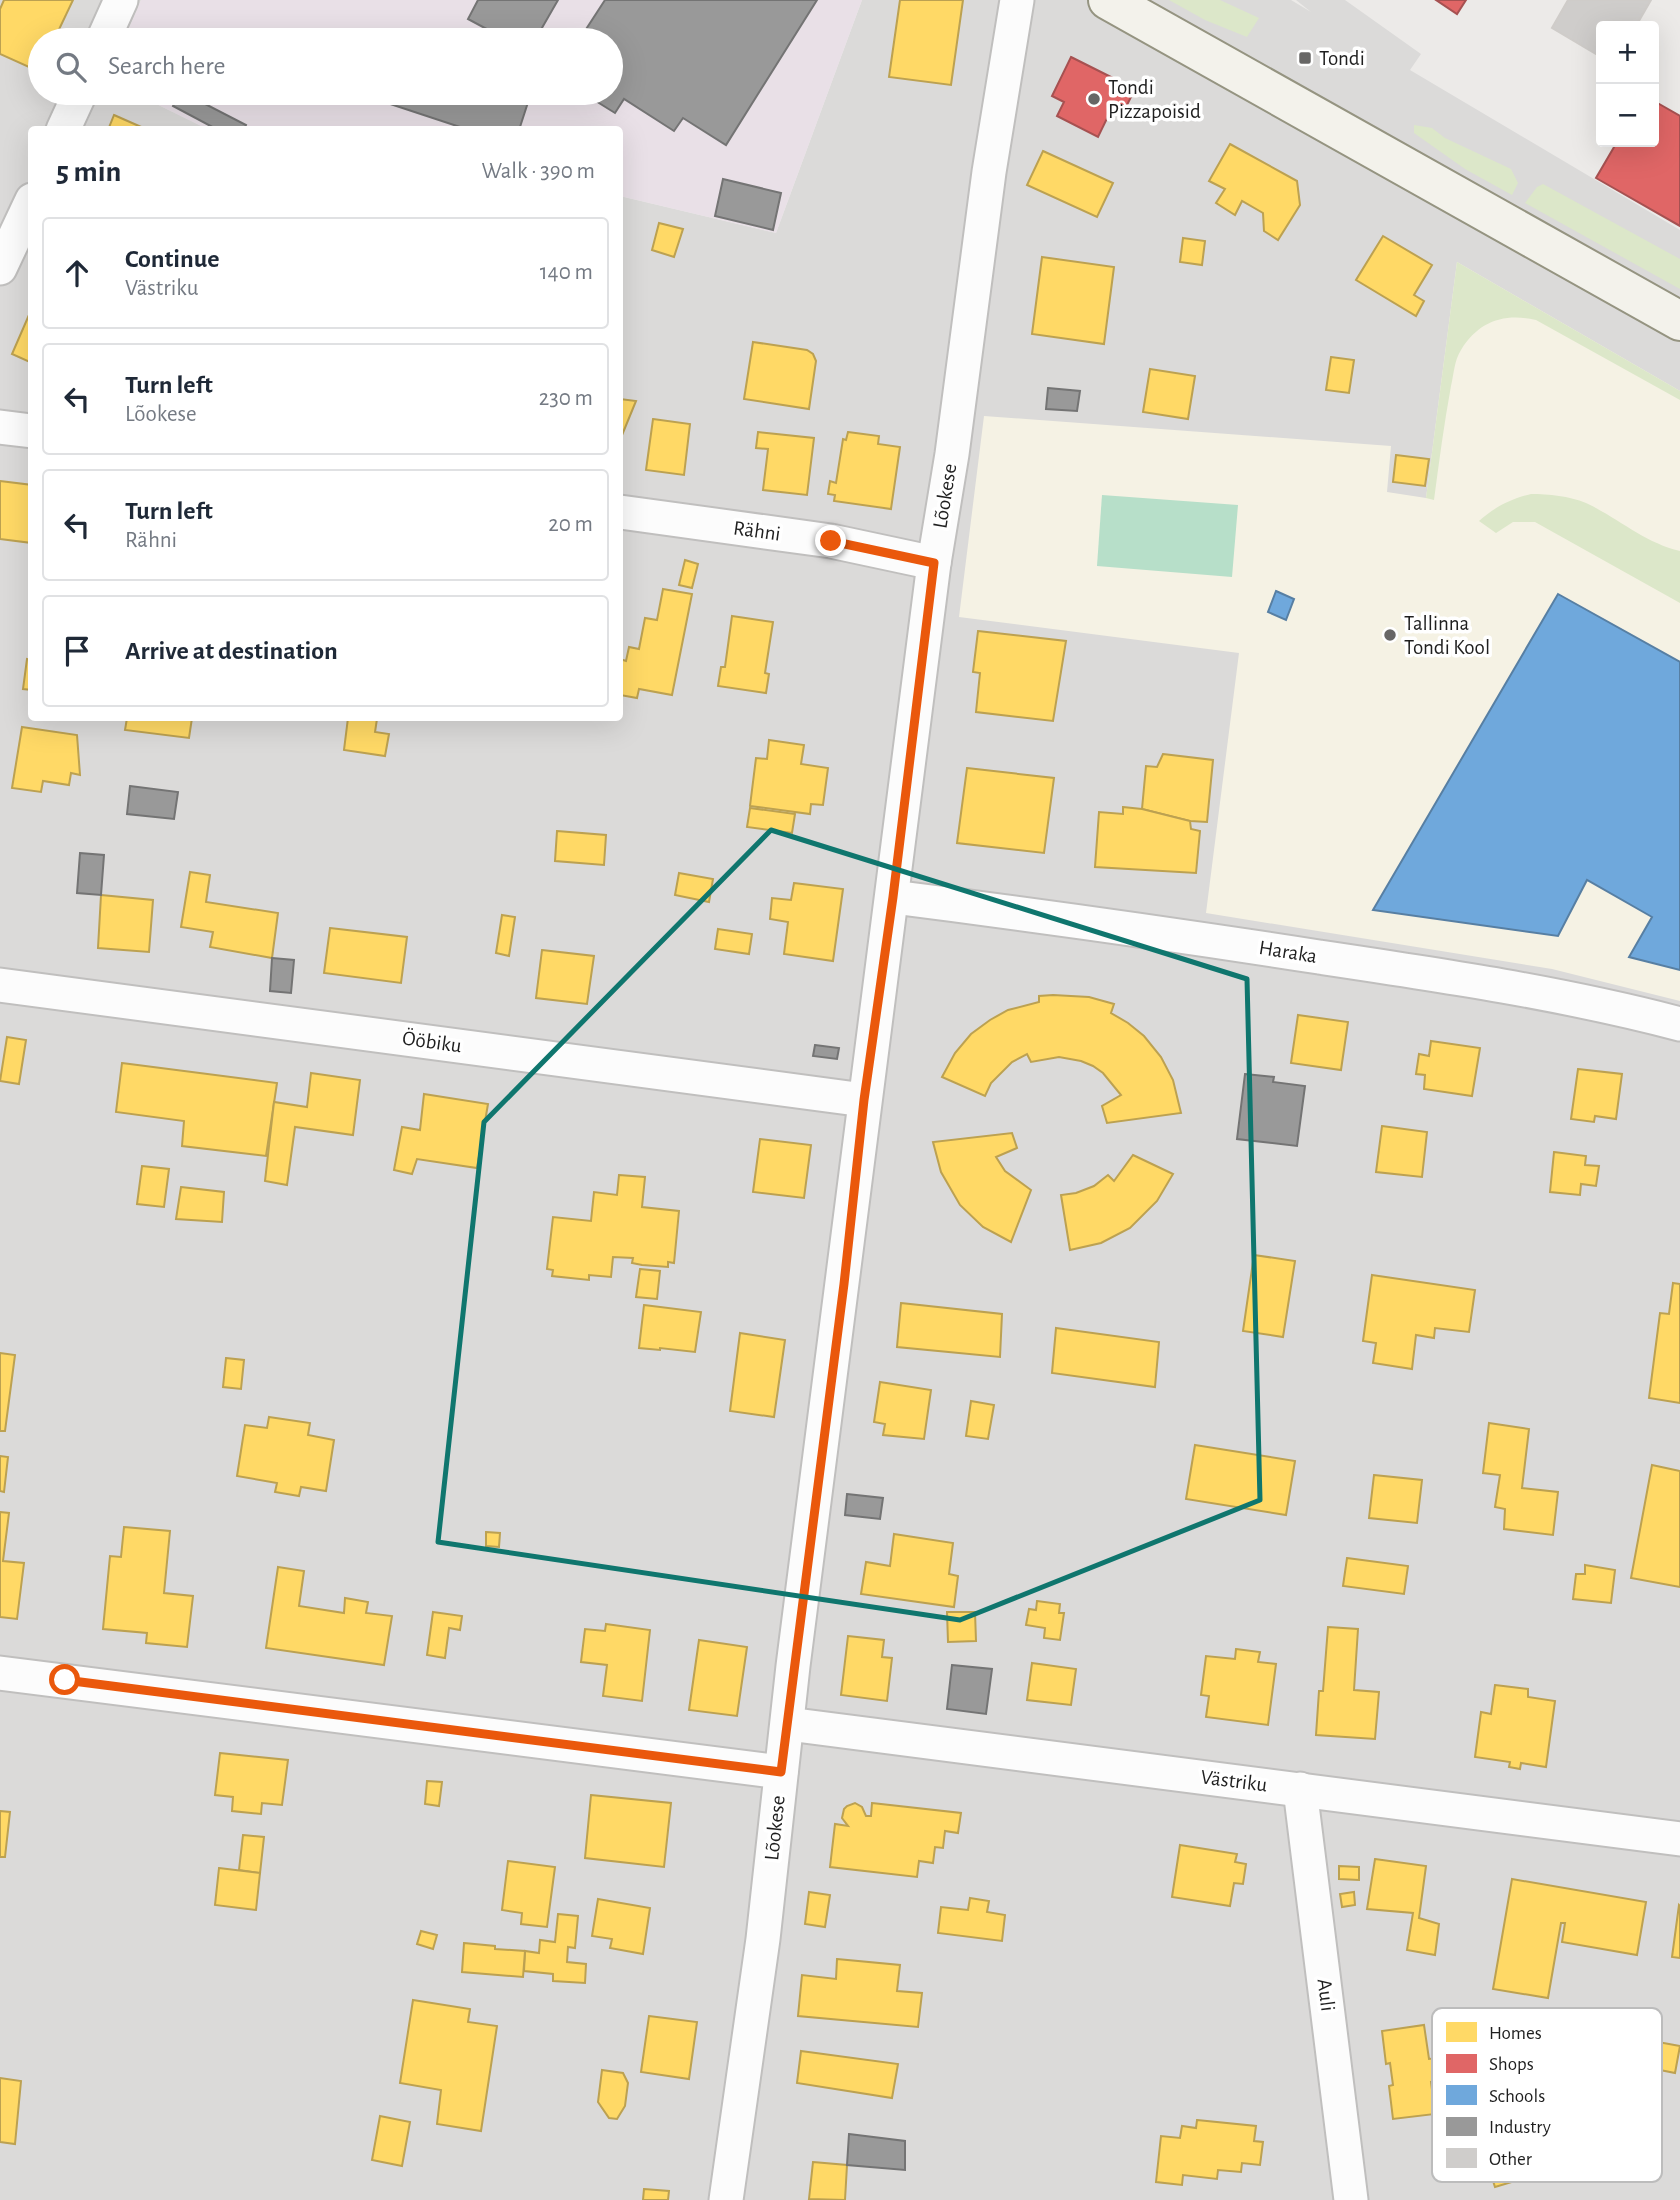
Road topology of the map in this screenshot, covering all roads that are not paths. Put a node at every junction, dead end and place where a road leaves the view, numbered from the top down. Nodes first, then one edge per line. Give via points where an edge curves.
1 (121, 0) edge
2 (1017, 0) edge
3 (1108, 0) edge
4 (108, 28) edge
5 (74, 105) edge
6 (65, 126) edge
7 (28, 208) edge
8 (0, 268) edge
9 (1680, 321) edge
10 (0, 427) edge
11 (28, 430) edge
12 (623, 512) edge
13 (934, 563) junction
14 (893, 897) junction
15 (0, 985) edge
16 (1680, 1024) edge
17 (864, 1100) junction
18 (0, 1673) edge
19 (788, 1724) junction
20 (781, 1772) junction
21 (1300, 1790) junction
22 (1680, 1839) edge
23 (726, 2200) edge
24 (1351, 2200) edge

1 - 4 street
2 - 13 street, Lõokese
3 - 9 street
5 - 6 street
7 - 8 street
10 - 11 street
12 - 13 street, Rähni via 831,541
13 - 14 street, Lõokese
14 - 16 street, Haraka via 1394,968 1608,1005
14 - 17 street, Lõokese
15 - 17 street, Ööbiku
17 - 19 street, Lõokese
18 - 20 street
19 - 20 street, Lõokese
19 - 21 street, Västriku
20 - 23 street, Lõokese
21 - 22 street, Västriku
21 - 24 street, Auli

